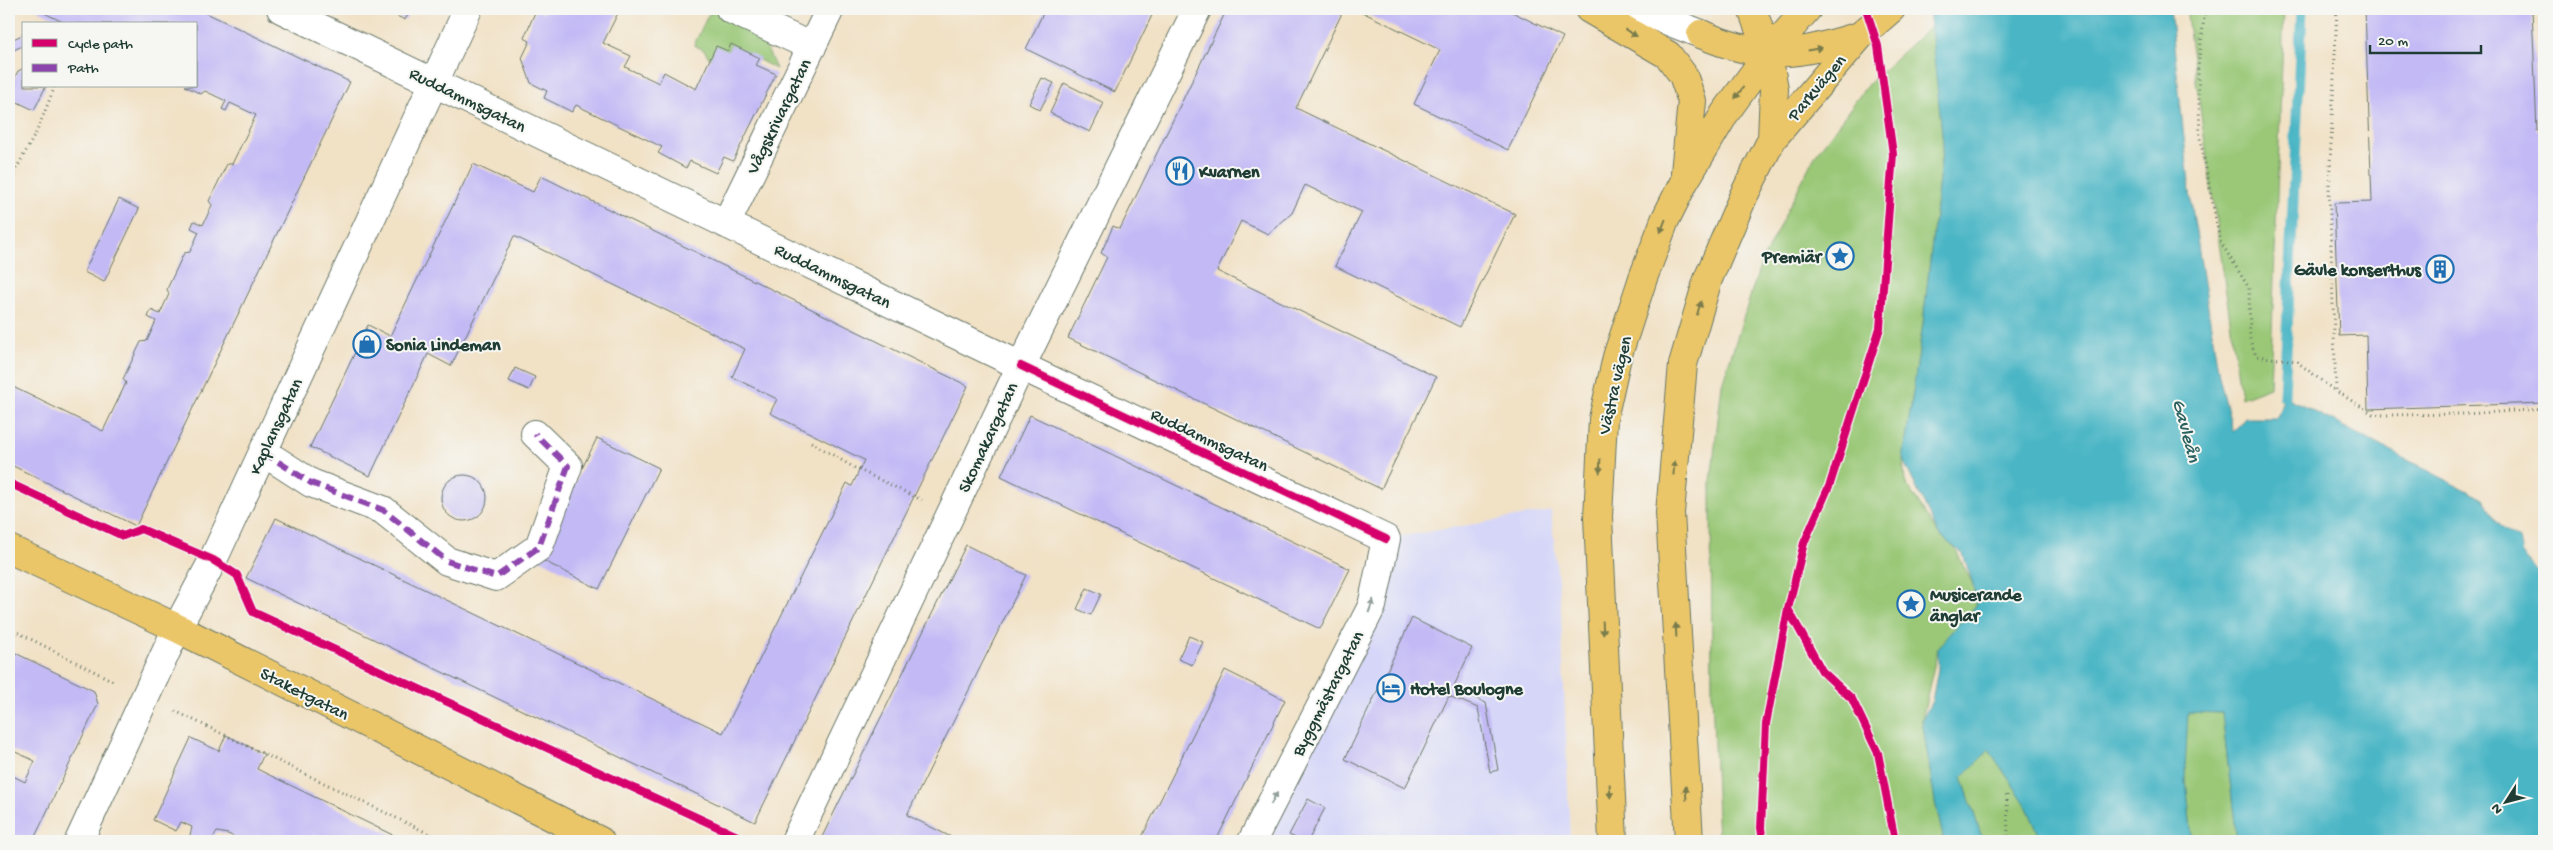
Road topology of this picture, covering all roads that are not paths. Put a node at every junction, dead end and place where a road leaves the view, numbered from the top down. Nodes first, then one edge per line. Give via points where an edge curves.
1 (281, 9) edge
2 (468, 9) edge
3 (730, 9) edge
4 (830, 9) edge
5 (1197, 9) edge
6 (1589, 9) edge
7 (1637, 9) edge
8 (1752, 9) edge
9 (1807, 9) edge
10 (1891, 9) edge
11 (1701, 34) joint
12 (1860, 36) junction
13 (812, 47) junction
14 (1768, 54) junction
15 (433, 82) junction
16 (1772, 139) junction
17 (1684, 182) junction
18 (726, 224) junction
19 (1021, 366) junction
20 (536, 434) dead end
21 (263, 452) junction
22 (1386, 538) joint
23 (9, 549) edge
24 (177, 628) junction
25 (79, 841) edge
26 (600, 841) edge
27 (795, 841) edge
28 (1252, 841) edge
29 (1613, 841) edge
30 (1689, 841) edge

1 - 15 street, Ruddammsgatan
2 - 15 street, Kaplansgatan
3 - 13 street
4 - 13 street, Vågskrivargatan
5 - 19 street, Skomakargatan
6 -> 17 main road via 1668,55 1683,75 1692,101
7 - 11 street
8 - 14 main road
9 - 14 main road, Västra vägen
10 - 12 main road, Parkvägen
11 - 14 main road via 1726,45
14 -> 12 main road via 1814,50
12 - 16 main road, Parkvägen
13 - 18 street, Vågskrivargatan
14 - 16 main road via 1774,89
14 -> 17 main road, Västra vägen via 1725,112
15 - 18 street, Ruddammsgatan
15 - 21 street, Kaplansgatan
30 -> 16 main road via 1670,513 1683,364 1708,279
17 -> 29 main road, Västra vägen via 1665,220 1643,278 1617,358 1603,419 1598,517
18 - 19 street, Ruddammsgatan
19 - 22 street, Ruddammsgatan
19 - 27 street, Skomakargatan
20 - 21 street via 568,466 539,547 496,577 447,561 383,510 311,483
21 - 24 street, Kaplansgatan
28 -> 22 street, Byggmästargatan via 1372,606
23 - 24 main road, Staketgatan
24 - 25 street, Kaplansgatan
24 - 26 main road, Staketgatan

